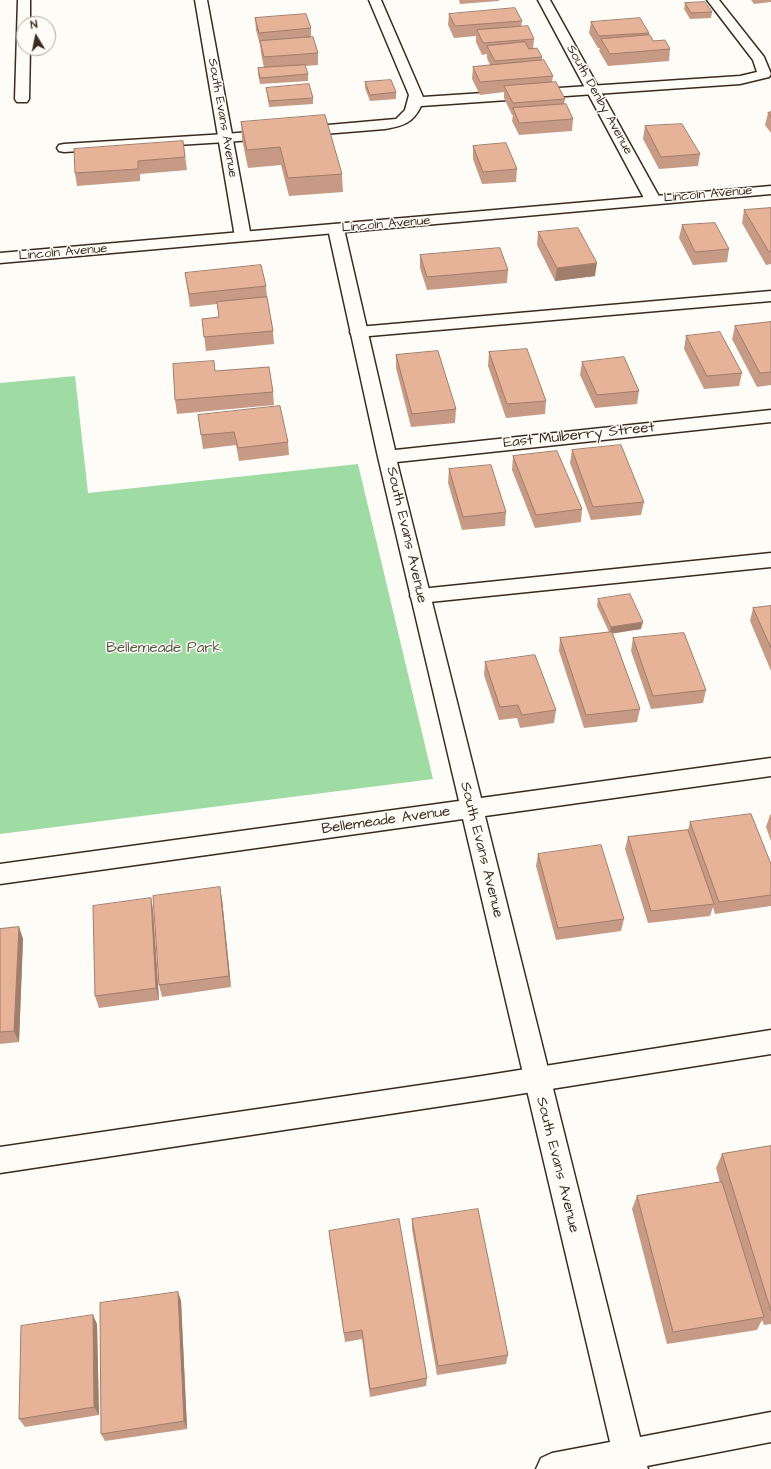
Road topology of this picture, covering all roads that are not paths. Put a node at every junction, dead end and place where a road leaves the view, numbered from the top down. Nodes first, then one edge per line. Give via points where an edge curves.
1 (24, 0) edge
2 (201, 0) edge
3 (375, 0) edge
4 (544, 0) edge
5 (713, 0) edge
6 (767, 71) edge
7 (593, 89) junction
8 (22, 99) dead end
9 (416, 102) junction
10 (226, 138) junction
11 (64, 148) dead end
12 (771, 190) edge
13 (654, 200) junction
14 (336, 229) junction
15 (243, 237) junction
16 (0, 258) edge
17 (771, 296) edge
18 (358, 332) junction
19 (771, 416) edge
20 (387, 457) junction
21 (771, 560) edge
22 (420, 596) junction
23 (771, 767) edge
24 (471, 809) junction
25 (0, 874) edge
26 (771, 1042) edge
27 (537, 1081) junction
28 (0, 1160) edge
29 (771, 1427) edge
30 (630, 1462) edge
31 (552, 1469) edge

1 - 8 street
2 - 10 street, South Evans Avenue
3 - 9 street via 416,95
4 - 7 street, South Denby Avenue
5 - 6 street
6 - 7 street via 740,80
7 - 9 street
7 - 13 street, South Denby Avenue
9 - 10 street via 410,114 401,122
10 - 11 street
10 - 15 street, South Evans Avenue
12 - 13 street, Lincoln Avenue
13 - 14 street, Lincoln Avenue
14 - 15 street, Lincoln Avenue
14 - 18 street, South Evans Avenue
15 - 16 street, Lincoln Avenue
17 - 18 street
18 - 20 street, South Evans Avenue
19 - 20 street, East Mulberry Street
20 - 22 street, South Evans Avenue
21 - 22 street
22 - 24 street, South Evans Avenue
23 - 24 street, Bellemeade Avenue
24 - 25 street, Bellemeade Avenue
24 - 27 street, South Evans Avenue
26 - 27 street
27 - 28 street via 453,1091
27 - 30 street, South Evans Avenue
29 - 30 street
30 - 31 street

